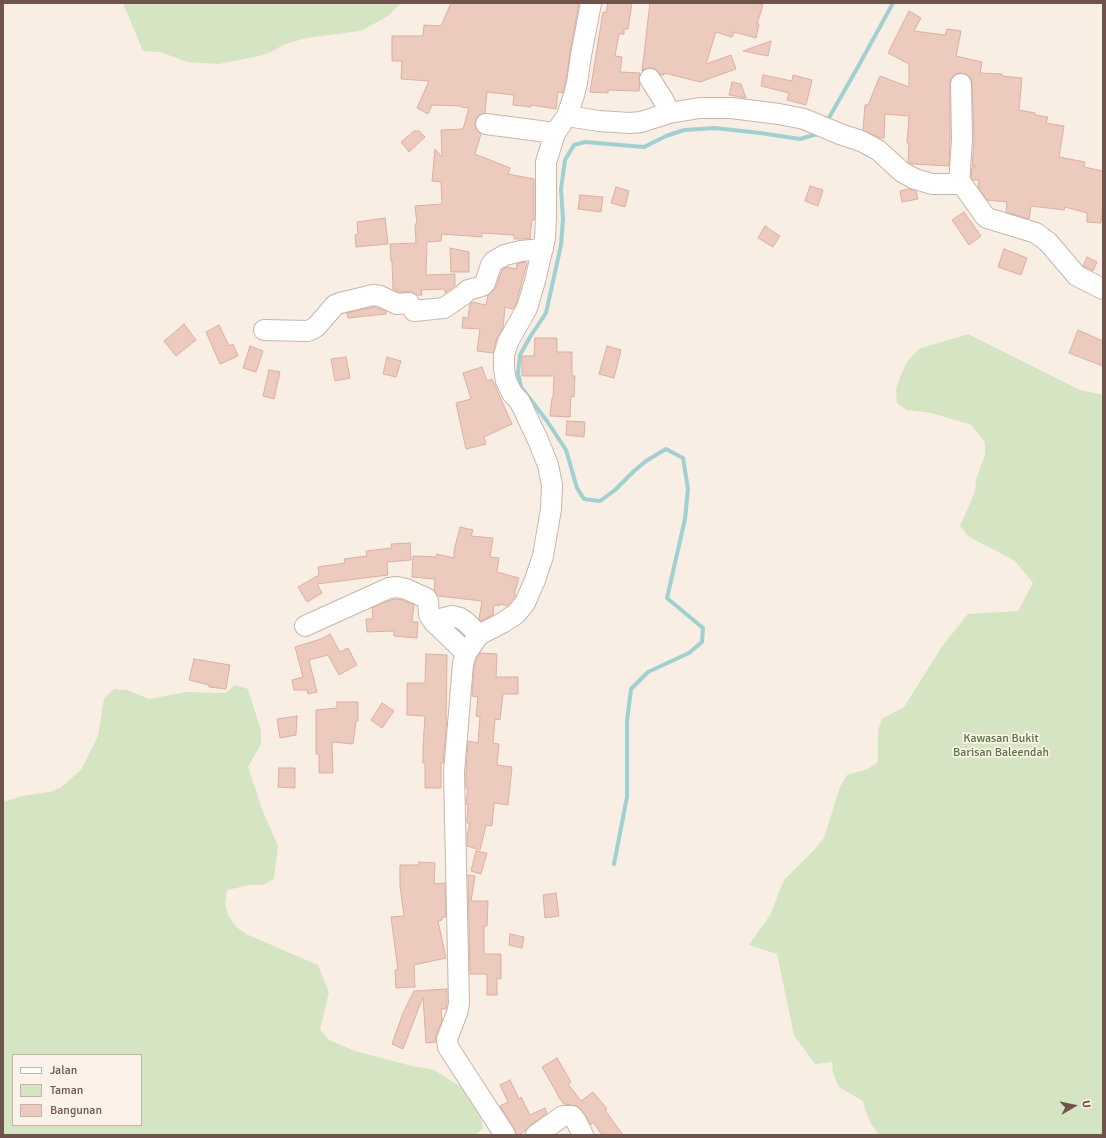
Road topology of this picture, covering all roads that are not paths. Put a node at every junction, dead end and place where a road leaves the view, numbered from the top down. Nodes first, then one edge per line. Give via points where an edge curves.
1 (591, 3) edge
2 (650, 79) dead end
3 (961, 84) dead end
4 (669, 113) junction
5 (567, 116) junction
6 (486, 124) dead end
7 (555, 133) junction
8 (959, 184) junction
9 (543, 249) junction
10 (1103, 289) edge
11 (264, 330) dead end
12 (433, 621) junction
13 (305, 626) dead end
14 (479, 635) junction
15 (466, 653) junction
16 (505, 1135) edge
17 (536, 1135) edge
18 (583, 1135) edge

1 - 5 street via 577,83
2 - 4 street
3 - 8 street via 962,140
4 - 5 street via 630,123
4 - 8 street via 700,108 731,108 795,117 861,141 878,150 902,172 915,179 932,184
5 - 7 street
6 - 7 street
7 - 9 street via 546,162
8 - 10 street via 964,186 987,218 1036,233 1048,242 1076,276
9 - 11 street via 521,250 494,261 482,286 468,290 444,308 414,311 409,303 397,304 373,295 335,305 316,327 308,331
9 - 14 street via 527,308 508,342 504,355 504,369 506,381 523,408 548,465 552,485 551,509 543,556 525,603 516,614
12 - 13 street via 429,616 426,598 397,587 389,588
12 - 14 street via 452,616 460,618
12 - 15 street
14 - 15 street
15 - 16 street via 454,772 459,1004 447,1039 448,1047
17 - 18 street via 563,1116 572,1116

